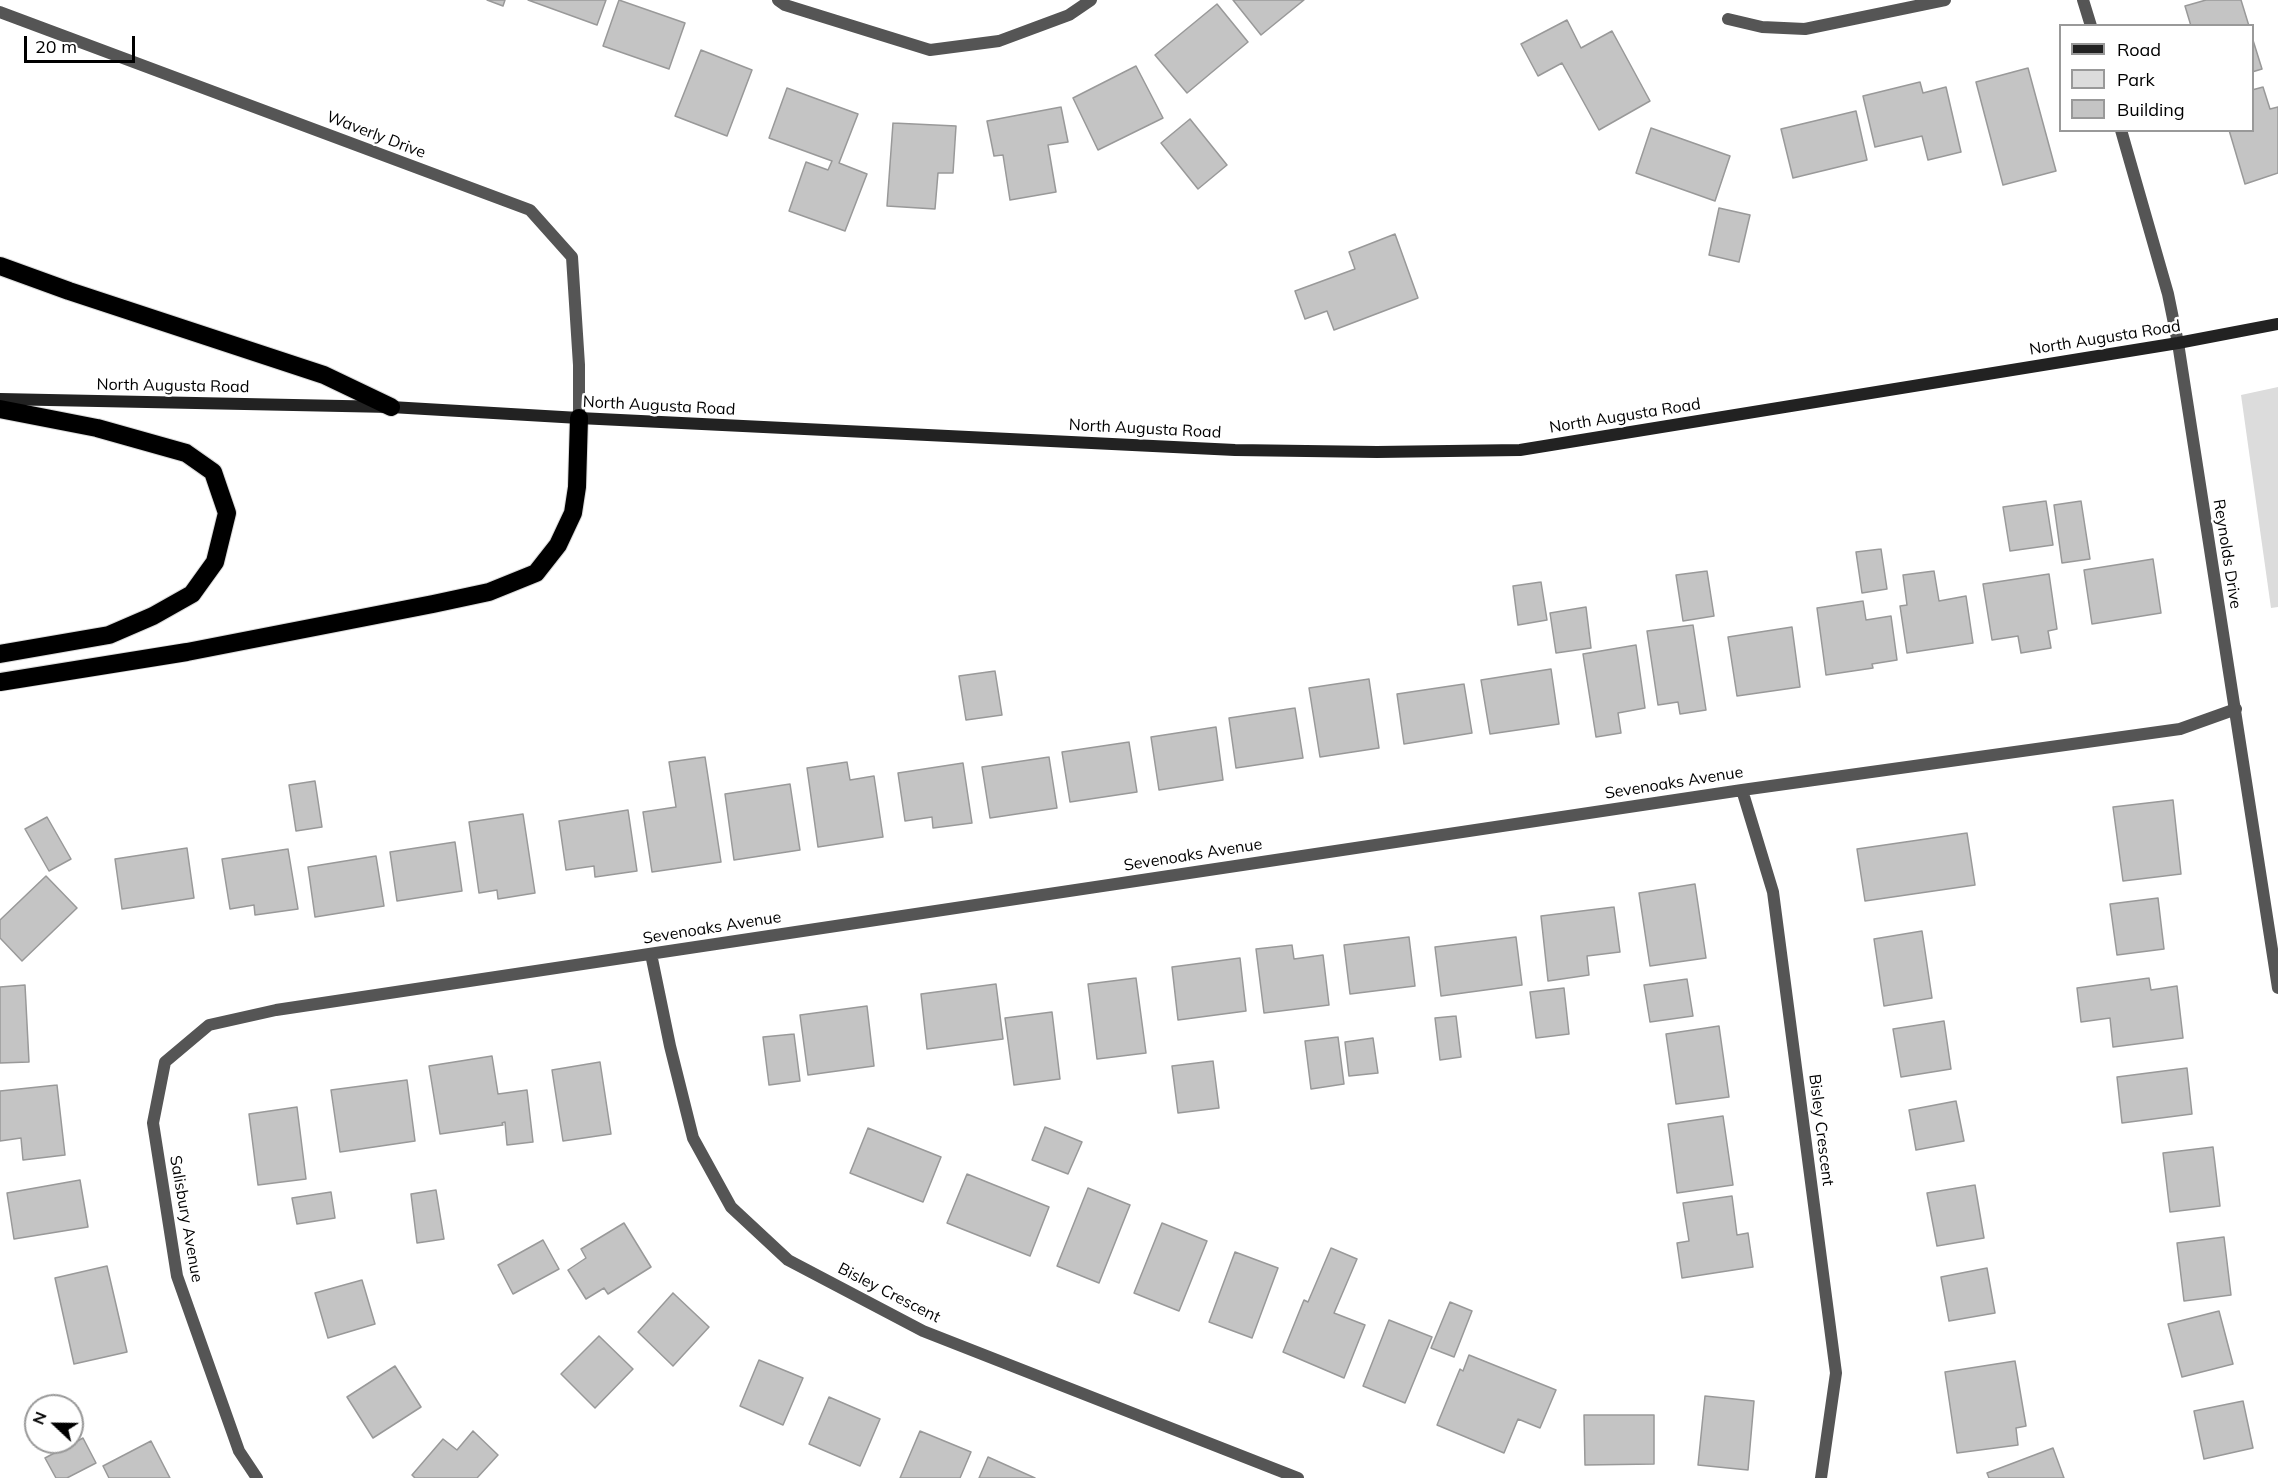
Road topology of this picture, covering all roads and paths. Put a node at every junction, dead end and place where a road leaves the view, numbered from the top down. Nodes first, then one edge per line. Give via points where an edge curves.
1 (778, 0) edge
2 (1091, 0) edge
3 (1945, 0) edge
4 (2084, 0) edge
5 (0, 12) edge
6 (1728, 19) dead end
7 (2090, 24) edge
8 (2122, 132) edge
9 (0, 266) edge
10 (2278, 324) edge
11 (2178, 344) junction
12 (0, 399) edge
13 (391, 407) junction
14 (0, 409) edge
15 (579, 418) junction
16 (0, 654) edge
17 (0, 682) edge
18 (2236, 709) junction
19 (1742, 790) junction
20 (651, 954) junction
21 (2278, 988) edge
22 (166, 1061) joint
23 (257, 1478) edge
24 (1298, 1478) edge
25 (1821, 1478) edge

1 - 2 street via 930,50 999,41 1070,15
3 - 6 street via 1805,29 1762,27
4 - 7 street
5 - 15 street, Waverly Drive via 530,210 573,257
8 - 11 street, Reynolds Drive via 2168,294
9 - 13 highway via 324,375
10 - 11 main road, North Augusta Road
11 - 15 main road, North Augusta Road via 1520,450 1235,450
11 - 18 street, Reynolds Drive
12 - 13 main road, North Augusta Road
13 - 15 main road, North Augusta Road
14 - 16 highway via 97,428 186,453 213,472 227,513 215,562 192,594 109,636
15 - 17 highway via 573,513 558,545 536,573 489,592 421,606 187,652
18 - 19 street, Sevenoaks Avenue via 2180,729
18 - 21 street, Reynolds Drive
19 - 20 street, Sevenoaks Avenue
19 - 25 street, Bisley Crescent via 1773,892 1836,1373
20 - 22 street, Sevenoaks Avenue via 276,1010 209,1025
20 - 24 street, Bisley Crescent via 693,1138 732,1207 788,1260 923,1331
22 - 23 street, Salisbury Avenue via 153,1123 177,1276 239,1451

